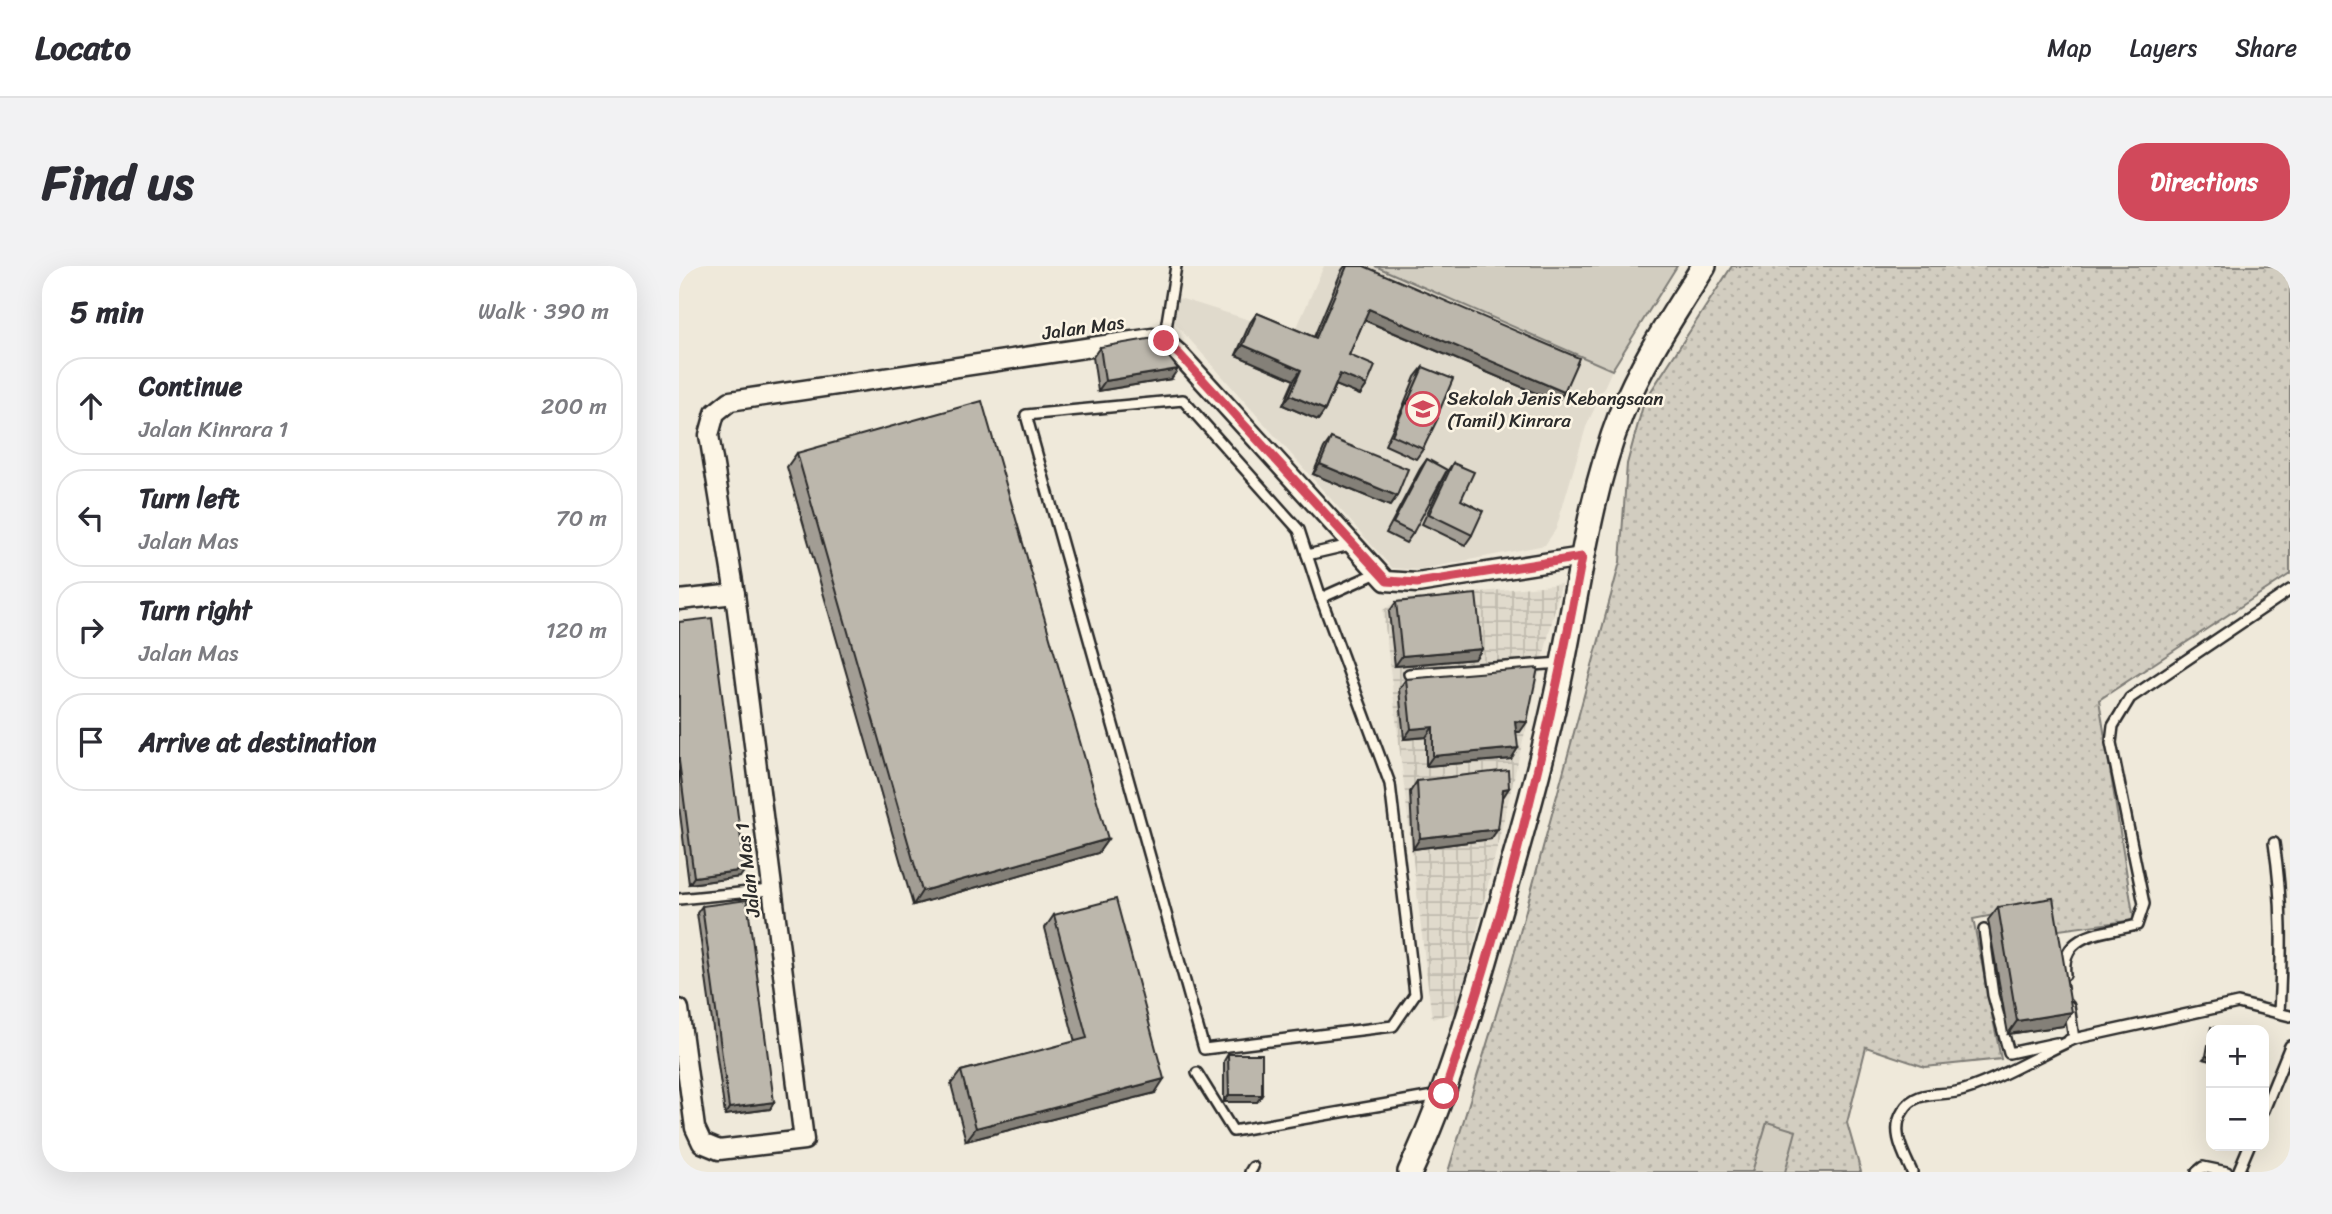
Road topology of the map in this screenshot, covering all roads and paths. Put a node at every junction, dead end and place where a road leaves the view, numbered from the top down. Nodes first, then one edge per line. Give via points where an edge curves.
1 (1176, 266) edge
2 (1704, 266) edge
3 (1164, 341) junction
4 (1350, 545) junction
5 (1307, 555) junction
6 (1582, 557) junction
7 (1377, 573) junction
8 (2290, 590) edge
9 (735, 594) junction
10 (1321, 598) junction
11 (679, 600) edge
12 (1563, 663) junction
13 (1409, 674) dead end
14 (2274, 843) dead end
15 (770, 890) junction
16 (679, 899) edge
17 (1984, 930) dead end
18 (679, 1009) edge
19 (2279, 1013) junction
20 (2290, 1016) edge
21 (2074, 1039) junction
22 (2290, 1046) edge
23 (1197, 1073) dead end
24 (1444, 1094) junction
25 (2269, 1098) edge
26 (2247, 1151) edge
27 (1410, 1172) edge
28 (1912, 1172) edge
29 (2197, 1172) edge
30 (2227, 1172) edge
31 (2238, 1172) edge

1 - 3 lane
2 - 6 street via 1659,338 1622,412 1607,453
3 - 4 street
3 - 9 street, Jalan Mas via 1128,341 722,405 715,412 709,435
4 - 5 lane
4 - 7 street
5 - 10 lane
5 - 10 lane via 1299,530 1184,401 1026,415 1204,1049 1393,1026 1415,994 1390,784
6 - 7 street via 1417,583 1393,584
6 - 12 street
7 - 10 lane
8 - 21 lane via 2130,698 2119,713 2111,743 2144,904 2137,925 2081,937 2070,946 2064,966
9 - 11 street
9 - 15 street, Jalan Mas 1
12 - 13 lane
12 - 24 street via 1527,816
14 - 19 lane via 2283,902
15 - 16 lane
15 - 18 street, Jalan Mas 1 via 804,1140 719,1150 702,1143 695,1128
17 - 21 lane via 1993,995 2009,1053
19 - 20 lane
19 - 21 lane via 2238,1003
21 - 28 lane via 1966,1088 1926,1093 1910,1102 1901,1113 1897,1137
22 - 25 lane
23 - 24 lane via 1233,1131
24 - 27 street
26 - 31 lane
29 - 30 lane via 2203,1167

